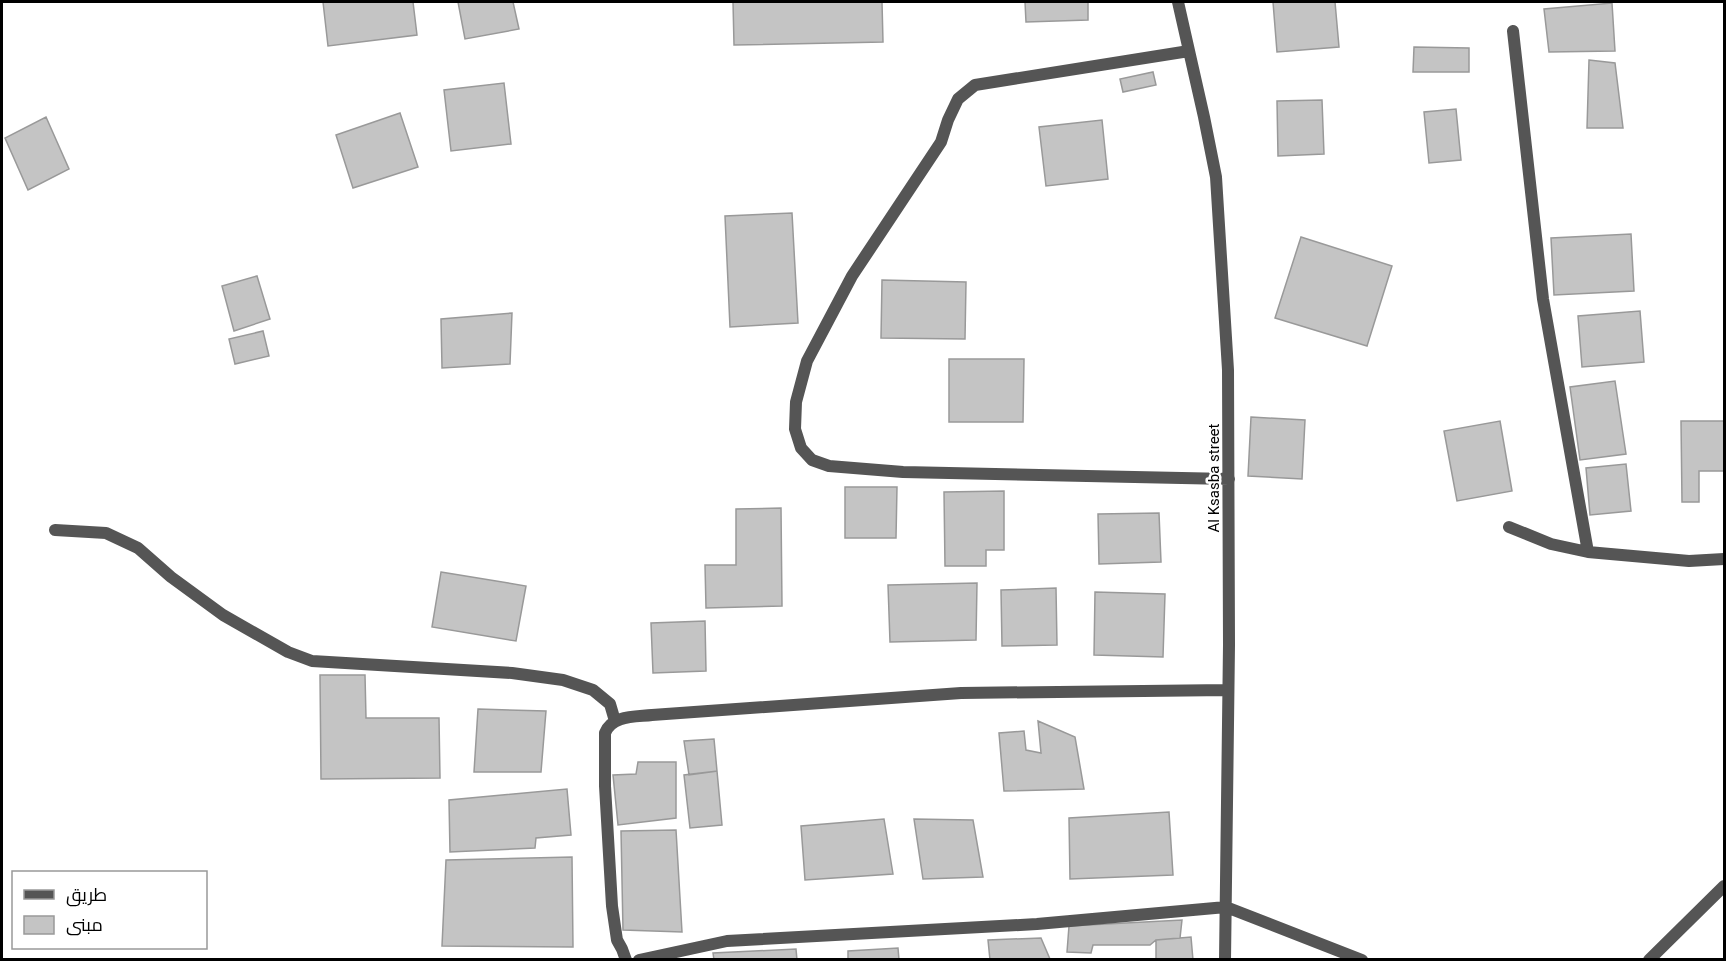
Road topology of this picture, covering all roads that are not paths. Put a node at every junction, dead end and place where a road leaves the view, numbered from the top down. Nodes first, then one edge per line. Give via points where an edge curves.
1 (1178, 2) edge
2 (1514, 31) dead end
3 (1189, 51) junction
4 (1229, 479) junction
5 (1509, 527) dead end
6 (55, 530) dead end
7 (1588, 552) junction
8 (1725, 559) edge
9 (1228, 690) junction
10 (615, 721) junction
11 (1725, 885) edge
12 (1226, 907) junction
13 (626, 960) edge
14 (639, 960) edge
15 (1225, 960) edge
16 (1362, 960) edge
17 (1649, 960) edge

1 - 3 street, Al Ksasba street
2 - 7 street via 1543,299
3 - 4 street, Al Ksasba street via 1216,177 1228,370
3 - 4 street via 975,85 958,99 941,142 852,276 807,361 796,402 795,429 801,448 812,460 829,466 903,472
4 - 9 street, Al Ksasba street
5 - 7 street via 1551,544
6 - 10 street via 106,533 138,548 223,615 288,652 312,661 512,673 563,680 593,690 610,704
7 - 8 street via 1689,561
9 - 10 street via 962,693 652,715
9 - 12 street, Al Ksasba street
10 - 13 street via 605,733 605,786 612,906 617,940
11 - 17 street
12 - 14 street via 1037,924 727,941
12 - 15 street, Al Ksasba street
12 - 16 street

